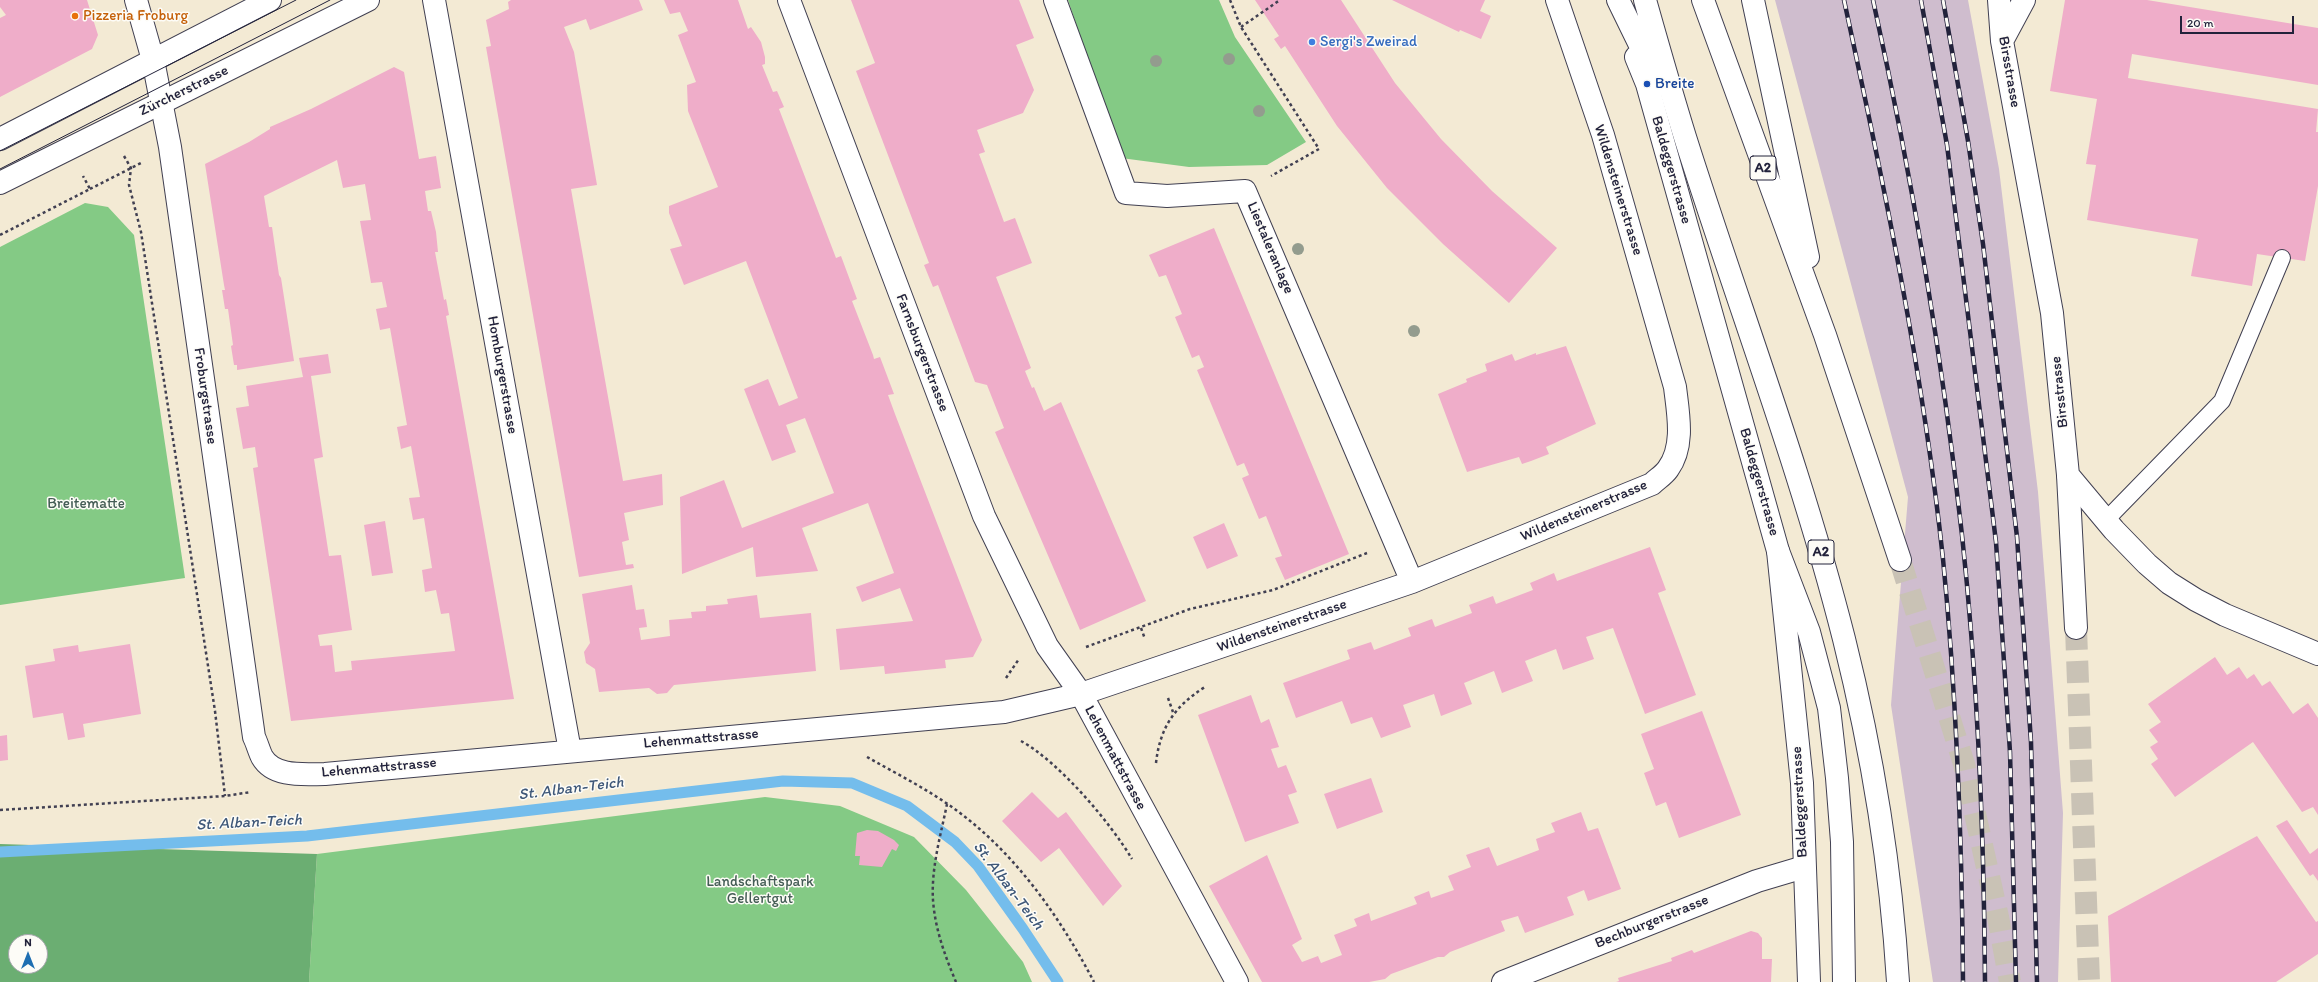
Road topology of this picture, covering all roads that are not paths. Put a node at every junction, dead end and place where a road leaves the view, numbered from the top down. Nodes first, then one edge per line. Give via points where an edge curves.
1 (136, 0) edge
2 (270, 0) edge
3 (368, 0) edge
4 (434, 0) edge
5 (789, 0) edge
6 (1055, 0) edge
7 (1558, 0) edge
8 (1613, 0) edge
9 (1618, 0) edge
10 (1645, 0) edge
11 (1703, 0) edge
12 (1753, 0) edge
13 (1999, 0) edge
14 (2024, 0) edge
15 (2002, 41) junction
16 (153, 60) junction
17 (162, 102) junction
18 (1685, 137) junction
19 (0, 138) edge
20 (0, 184) edge
21 (2282, 258) dead end
22 (1825, 335) junction
23 (2068, 475) junction
24 (2106, 520) junction
25 (1778, 551) junction
26 (1900, 560) tunnel mouth
27 (1412, 582) junction
28 (2076, 628) tunnel mouth
29 (2318, 654) edge
30 (1081, 694) junction
31 (570, 751) junction
32 (293, 774) joint
33 (1804, 867) junction
34 (1237, 982) edge
35 (1503, 982) edge
36 (1809, 982) edge
37 (1844, 982) edge
38 (1898, 982) edge

1 - 16 main road, Froburgstrasse
2 - 16 main road
3 - 17 main road, Zürcherstrasse
4 - 31 main road, Homburgerstrasse
5 - 30 main road, Farnsburgerstrasse via 984,516 1047,646
6 - 27 main road, Liestaleranlage via 1126,193 1167,196 1245,191
7 - 27 main road, Wildensteinerstrasse via 1603,135 1675,387 1680,425 1677,447 1668,469 1652,484
8 - 25 main road, Baldeggerstrasse via 1646,84
9 - 18 main road
10 - 18 main road, A2
11 - 22 main road, A2
12 - 22 main road
13 - 15 main road, Birsstrasse
14 - 15 main road
15 - 23 main road, Birsstrasse via 2052,313
16 - 17 main road, Froburgstrasse
16 - 19 main road
17 - 20 main road, Zürcherstrasse
17 - 32 main road, Froburgstrasse via 254,736 263,758 278,770
18 - 38 main road, A2 via 1782,425 1813,525 1844,640 1881,819
21 - 24 lane via 2222,401
22 - 26 main road, A2
23 - 24 main road
23 - 28 main road, Birsstrasse
24 - 29 main road via 2147,564 2169,583 2196,600
25 - 33 main road, Baldeggerstrasse via 1802,783
25 - 37 main road via 1809,632 1829,708 1842,842
27 - 30 main road, Wildensteinerstrasse
30 - 31 main road, Lehenmattstrasse via 1004,712
30 - 34 main road, Lehenmattstrasse
31 - 32 main road, Lehenmattstrasse via 325,774
33 - 35 main road, Bechburgerstrasse via 1757,881
33 - 36 main road, Baldeggerstrasse

